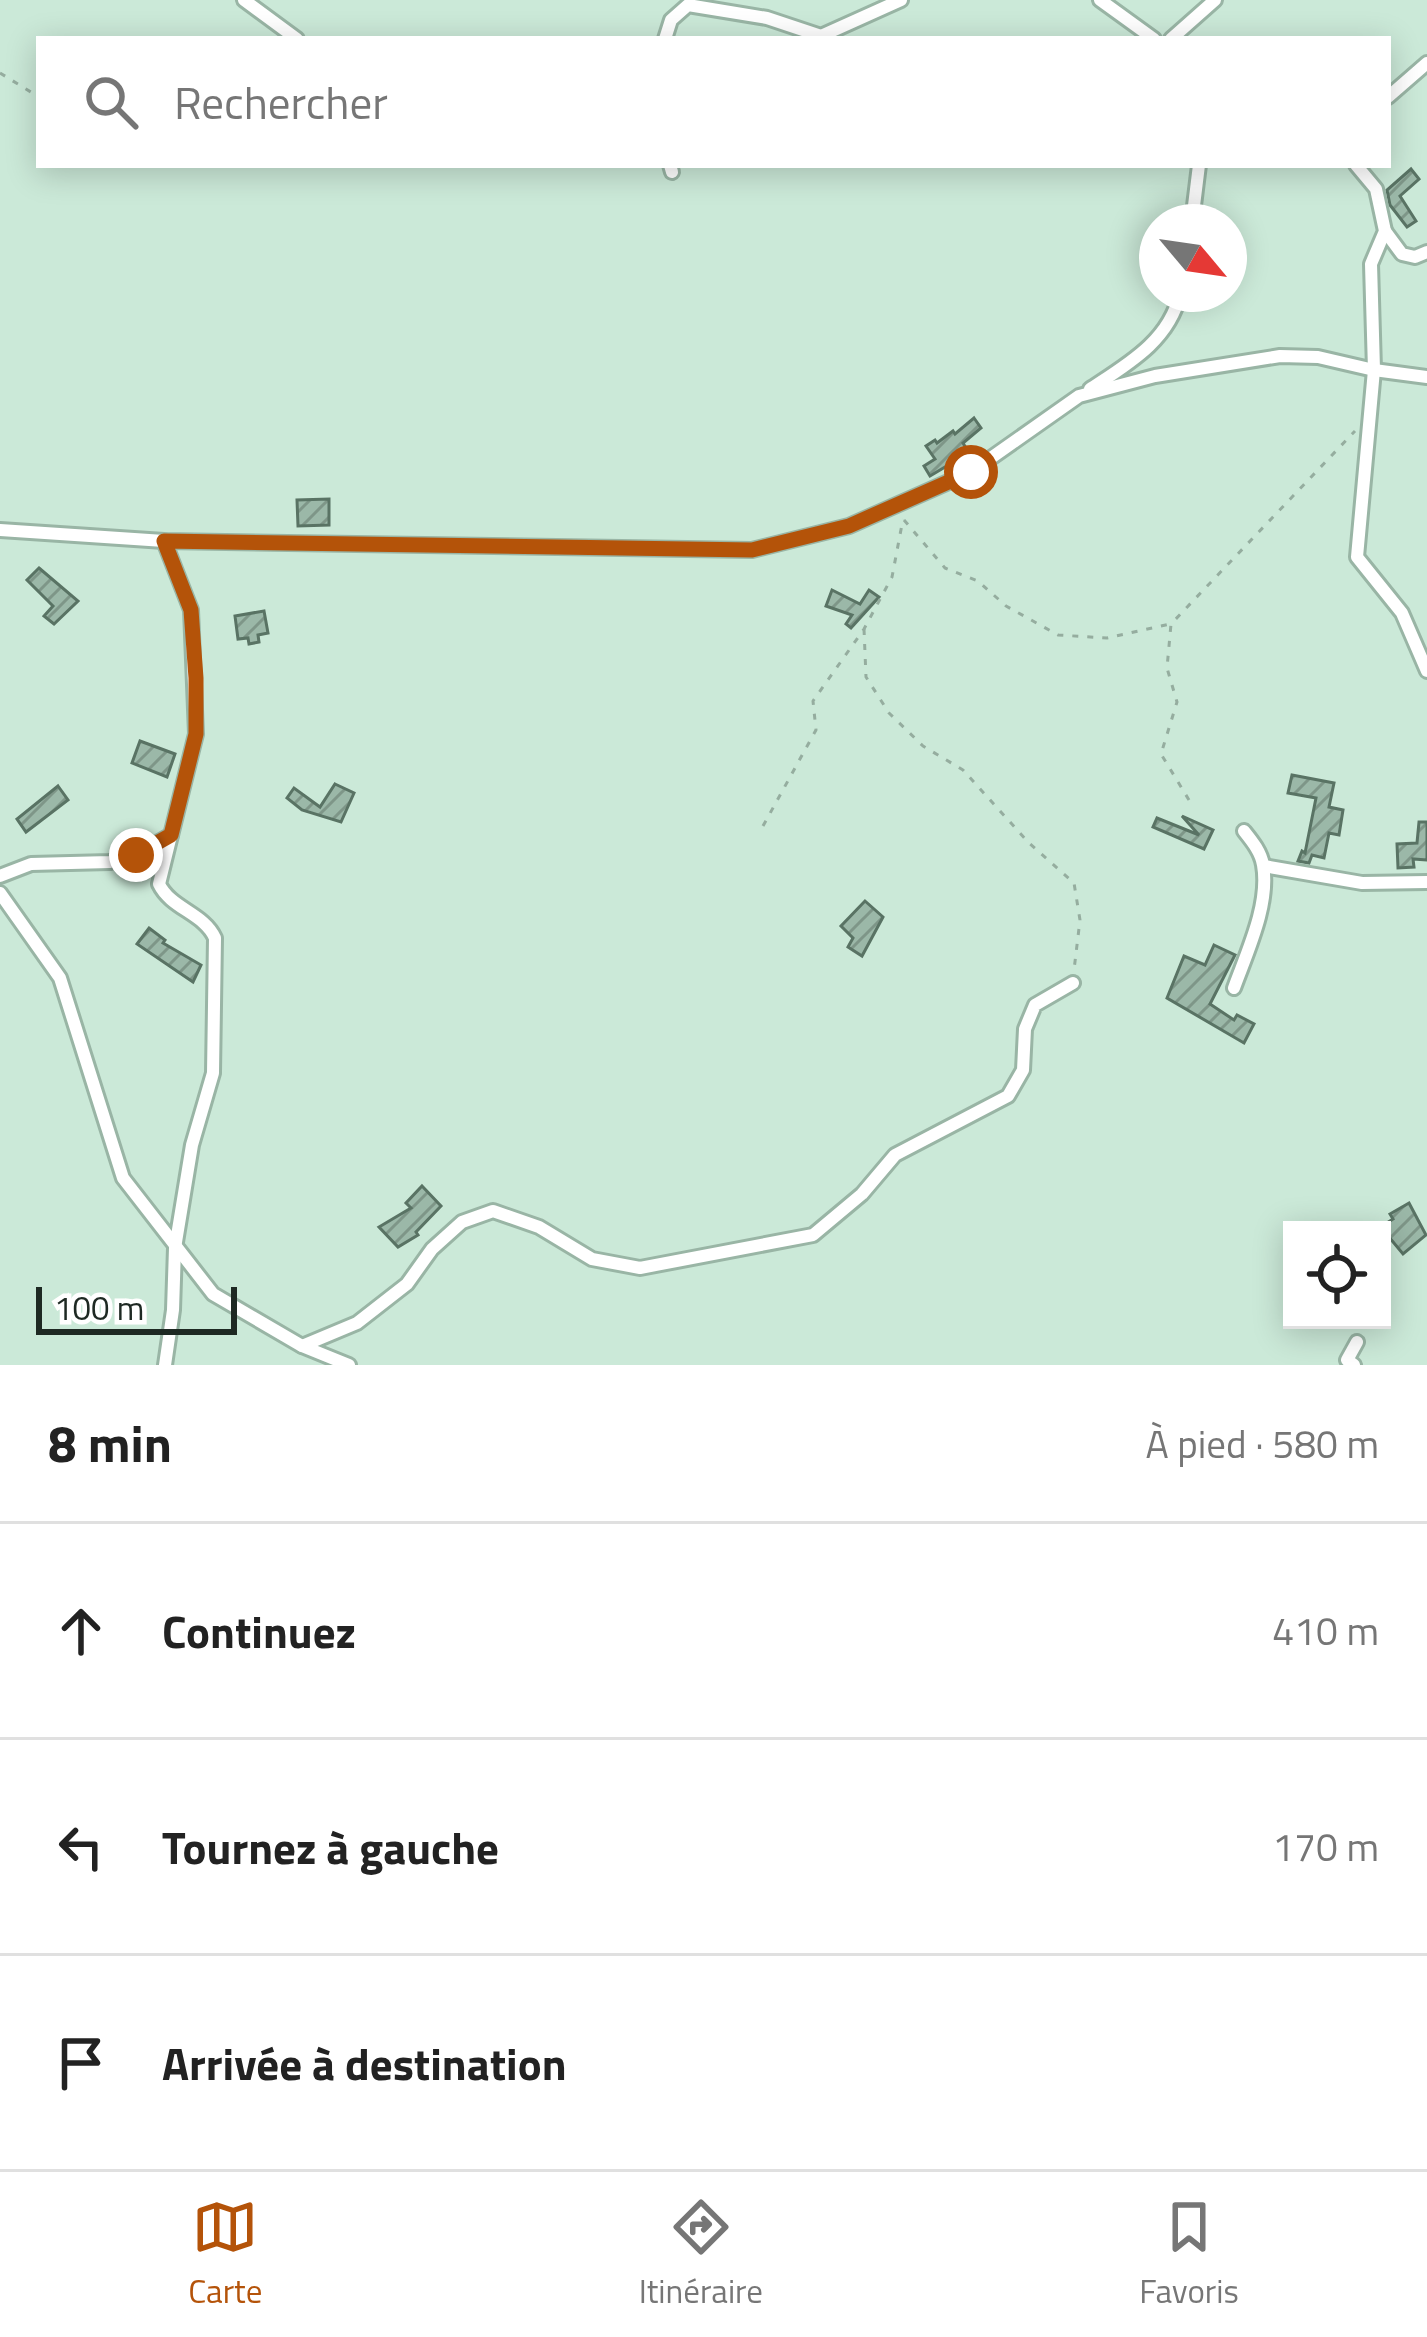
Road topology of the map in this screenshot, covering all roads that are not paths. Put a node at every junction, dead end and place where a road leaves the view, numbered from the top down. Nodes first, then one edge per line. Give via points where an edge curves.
1 (244, 0) edge
2 (901, 0) edge
3 (1100, 0) edge
4 (1214, 0) edge
5 (292, 36) edge
6 (666, 36) edge
7 (820, 36) edge
8 (820, 36) edge
9 (1150, 36) edge
10 (1174, 36) edge
11 (1427, 63) edge
12 (1391, 95) edge
13 (1199, 168) edge
14 (1358, 168) edge
15 (1194, 204) edge
16 (1385, 231) junction
17 (1427, 252) edge
18 (1176, 312) edge
19 (1375, 370) junction
20 (1427, 376) edge
21 (1078, 396) junction
22 (0, 530) edge
23 (164, 541) junction
24 (1427, 671) edge
25 (1244, 831) dead end
26 (171, 835) junction
27 (1264, 866) junction
28 (0, 876) edge
29 (1427, 882) edge
30 (0, 893) edge
31 (1073, 983) road end
32 (1234, 988) dead end
33 (175, 1249) junction
34 (1357, 1342) dead end
35 (302, 1346) junction
36 (165, 1365) edge
37 (349, 1365) edge
38 (1354, 1365) edge

1 - 5 street
2 - 7 street
3 - 9 street
4 - 10 street
6 - 8 street via 688,5
11 - 12 street
13 - 15 street
14 - 16 street via 1376,189
16 - 17 street via 1402,254
16 - 19 street via 1371,264
18 - 21 street via 1143,355
19 - 20 street
19 - 21 street via 1280,356
19 - 24 street via 1357,557 1402,613
21 - 23 street via 971,472 849,526 752,550
22 - 23 street
23 - 26 street via 191,610 196,678 196,734
25 - 27 street
26 - 28 street via 110,862 31,864
26 - 33 street via 159,884 215,938 213,1073
27 - 29 street via 1361,883
27 - 32 street
30 - 33 street via 60,979 123,1178
31 - 35 street via 1035,1005 1023,1070 1008,1096 895,1155 813,1235 640,1268 592,1259 493,1211 462,1222 357,1323
33 - 35 street via 213,1294
33 - 36 street
34 - 38 street via 1347,1360
35 - 37 street

